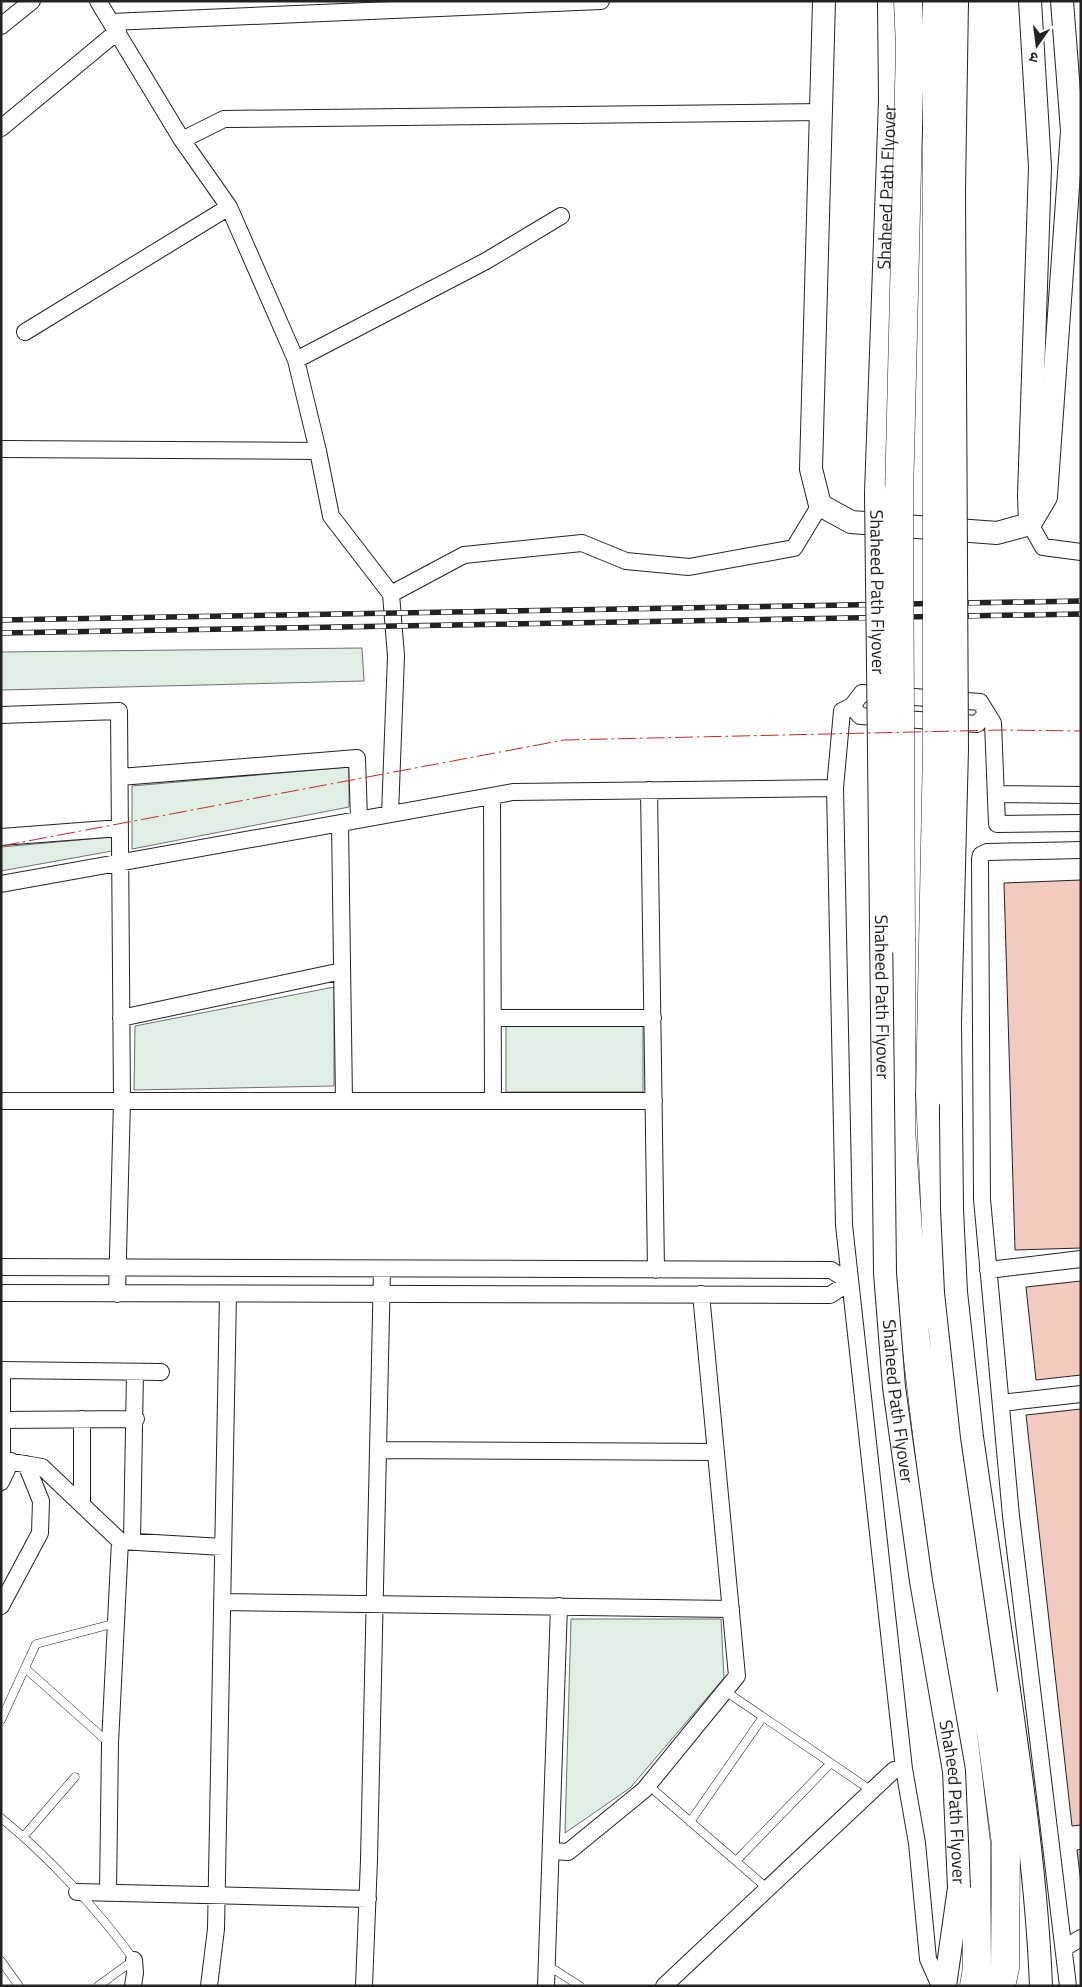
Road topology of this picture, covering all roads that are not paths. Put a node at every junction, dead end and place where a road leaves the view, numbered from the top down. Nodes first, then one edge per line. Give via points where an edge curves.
1 (32, 1) edge
2 (98, 1) edge
3 (601, 1) edge
4 (824, 1) edge
5 (889, 1) edge
6 (908, 1) edge
7 (937, 1) edge
8 (957, 1) edge
9 (1030, 1) edge
10 (1062, 1) edge
11 (501, 3) edge
12 (362, 6) edge
13 (255, 8) edge
14 (1, 26) edge
15 (114, 27) junction
16 (937, 70) junction
17 (822, 112) junction
18 (956, 116) junction
19 (1, 128) edge
20 (1076, 131) edge
21 (1038, 132) junction
22 (182, 140) junction
23 (1040, 166) junction
24 (1075, 166) edge
25 (1074, 203) edge
26 (229, 207) junction
27 (561, 216) dead end
28 (25, 332) dead end
29 (296, 360) junction
30 (1, 449) edge
31 (318, 451) junction
32 (820, 505) junction
33 (1030, 524) junction
34 (1081, 552) edge
35 (391, 594) junction
36 (852, 706) junction
37 (987, 713) junction
38 (1, 716) edge
39 (120, 777) junction
40 (836, 788) junction
41 (649, 790) junction
42 (996, 794) junction
43 (1081, 795) edge
44 (492, 796) junction
45 (390, 814) junction
46 (359, 819) junction
47 (340, 823) junction
48 (1081, 824) edge
49 (120, 828) junction
50 (1, 837) edge
51 (1081, 850) edge
52 (120, 862) junction
53 (1, 884) edge
54 (901, 941) junction
55 (342, 971) junction
56 (121, 1018) junction
57 (493, 1018) junction
58 (653, 1018) junction
59 (881, 1019) junction
60 (930, 1094) junction
61 (1, 1101) edge
62 (122, 1101) junction
63 (344, 1101) junction
64 (493, 1101) junction
65 (654, 1101) junction
66 (951, 1118) junction
67 (1081, 1259) edge
68 (1, 1267) edge
69 (118, 1268) junction
70 (382, 1269) junction
71 (656, 1270) junction
72 (988, 1270) junction
73 (850, 1282) junction
74 (1, 1293) edge
75 (117, 1294) junction
76 (228, 1294) junction
77 (382, 1294) junction
78 (701, 1294) junction
79 (2, 1370) edge
80 (135, 1372) junction
81 (161, 1372) dead end
82 (1081, 1394) edge
83 (1001, 1403) junction
84 (82, 1419) junction
85 (136, 1419) junction
86 (2, 1420) edge
87 (378, 1450) junction
88 (716, 1452) junction
89 (10, 1461) edge
90 (1, 1482) edge
91 (82, 1505) junction
92 (126, 1542) junction
93 (223, 1547) junction
94 (222, 1602) junction
95 (374, 1603) junction
96 (1, 1606) edge
97 (559, 1606) junction
98 (731, 1609) junction
99 (116, 1623) junction
100 (25, 1668) junction
101 (725, 1691) junction
102 (763, 1717) junction
103 (1, 1720) edge
104 (110, 1743) junction
105 (831, 1763) junction
106 (904, 1769) junction
107 (75, 1777) dead end
108 (648, 1785) junction
109 (872, 1791) junction
110 (1, 1818) edge
111 (690, 1822) junction
112 (24, 1836) junction
113 (552, 1851) junction
114 (736, 1861) junction
115 (768, 1889) junction
116 (77, 1892) junction
117 (108, 1893) junction
118 (216, 1896) junction
119 (368, 1900) junction
120 (1081, 1938) edge
121 (1064, 1948) junction
122 (134, 1960) junction
123 (1, 1961) edge
124 (547, 1965) junction
125 (19, 1986) edge
126 (98, 1986) edge
127 (133, 1986) edge
128 (209, 1986) edge
129 (364, 1986) edge
130 (546, 1986) edge
131 (580, 1986) edge
132 (664, 1986) edge
133 (940, 1986) edge
134 (945, 1986) edge
135 (974, 1986) edge
136 (1001, 1986) edge
137 (1041, 1986) edge
138 (1068, 1986) edge

1 - 14 street
2 - 15 street
3 - 11 street
4 - 17 street
5 - 59 street, Shaheed Path Flyover, bridge via 890,100 876,493
6 - 54 highway, Shaheed Path Flyover, bridge via 910,46 900,497
7 - 16 highway, bridge
8 - 18 street, bridge
9 - 21 street
10 - 20 street
11 - 12 street
12 - 13 street
13 - 15 street
15 - 19 street
15 - 22 street
16 - 18 highway, bridge
16 - 60 highway, bridge via 937,747
17 - 22 street via 224,119
17 - 32 street via 812,468
18 - 66 street, bridge via 954,487 957,749 950,1023
20 - 21 street
20 - 24 street
21 - 23 street
22 - 26 street
23 - 24 street
23 - 33 street via 1028,495
24 - 25 street
25 - 33 street via 1046,497
26 - 28 street
26 - 29 street
27 - 29 street via 486,261
29 - 31 street
30 - 31 street
31 - 35 street via 331,516
32 - 33 street via 851,522 998,533
32 - 35 street via 794,548 688,567 626,561 582,543 464,556
33 - 34 street via 1043,547
35 - 45 street via 396,656
36 - 37 street via 860,716 977,724
36 - 37 street via 862,693 980,702
36 - 40 street via 841,715
37 - 42 street via 993,723
38 - 39 street via 119,710
39 - 46 street via 357,758
39 - 49 street
40 - 41 street
40 - 73 street via 844,1225
41 - 44 street via 513,792
41 - 58 street
42 - 43 street
42 - 48 street via 997,824
44 - 45 street
44 - 57 street
45 - 46 street
46 - 47 street
47 - 52 street
47 - 55 street
49 - 50 street
49 - 52 street
51 - 72 street via 987,852 980,859 982,1198
52 - 53 street
52 - 56 street
54 - 59 highway, bridge
54 - 135 highway, Shaheed Path Flyover via 902,1147 916,1335 976,1842 977,1969
55 - 56 street
55 - 63 street
56 - 62 street
57 - 58 street
57 - 64 street
58 - 65 street
59 - 134 street, Shaheed Path Flyover, bridge via 885,1273 894,1387 921,1581 954,1771 959,1888
60 - 66 highway
60 - 136 highway via 939,1293 964,1528 1006,1844 1005,1968
61 - 62 street
62 - 63 street
62 - 69 street
63 - 64 street
64 - 65 street
65 - 71 street
66 - 137 street, bridge via 956,1292 972,1437 1024,1800
67 - 72 street
68 - 69 street
69 - 70 street
69 - 75 street
70 - 71 street
70 - 77 street
71 - 73 street via 831,1270
72 - 83 street
73 - 78 street via 830,1295
73 - 106 street
74 - 75 street
75 - 76 street
76 - 77 street
76 - 93 street
77 - 78 street
77 - 87 street
78 - 88 street
79 - 80 street
79 - 86 street
80 - 81 street
80 - 85 street
82 - 83 street
83 - 121 street via 1011,1516
84 - 85 street
84 - 86 street
84 - 91 street
85 - 92 street
86 - 89 street
87 - 88 street
87 - 95 street
88 - 98 street
89 - 90 street
89 - 91 street via 42,1467
89 - 96 street via 40,1501 40,1534
91 - 92 street
92 - 93 street
92 - 99 street
93 - 94 street
94 - 95 street
94 - 118 street
95 - 97 street
95 - 119 street
97 - 98 street
97 - 113 street
98 - 101 street via 738,1676
99 - 100 lane via 36,1644
99 - 104 street
100 - 103 lane
100 - 104 lane
101 - 102 lane
101 - 108 street
102 - 105 lane
102 - 111 lane
104 - 117 street
105 - 109 lane
105 - 114 lane
106 - 109 street via 894,1770
106 - 133 street via 917,1843 928,1959
107 - 112 lane
108 - 111 lane
108 - 113 street via 568,1852
109 - 115 street
110 - 112 lane
111 - 114 lane
112 - 116 lane
113 - 124 street
114 - 115 lane
115 - 132 street
116 - 117 street
116 - 122 lane
117 - 118 street
118 - 119 street
118 - 128 street via 216,1929
119 - 129 street
120 - 121 street
121 - 138 street
122 - 126 lane
122 - 127 street
123 - 125 lane
124 - 130 street
124 - 131 lane

